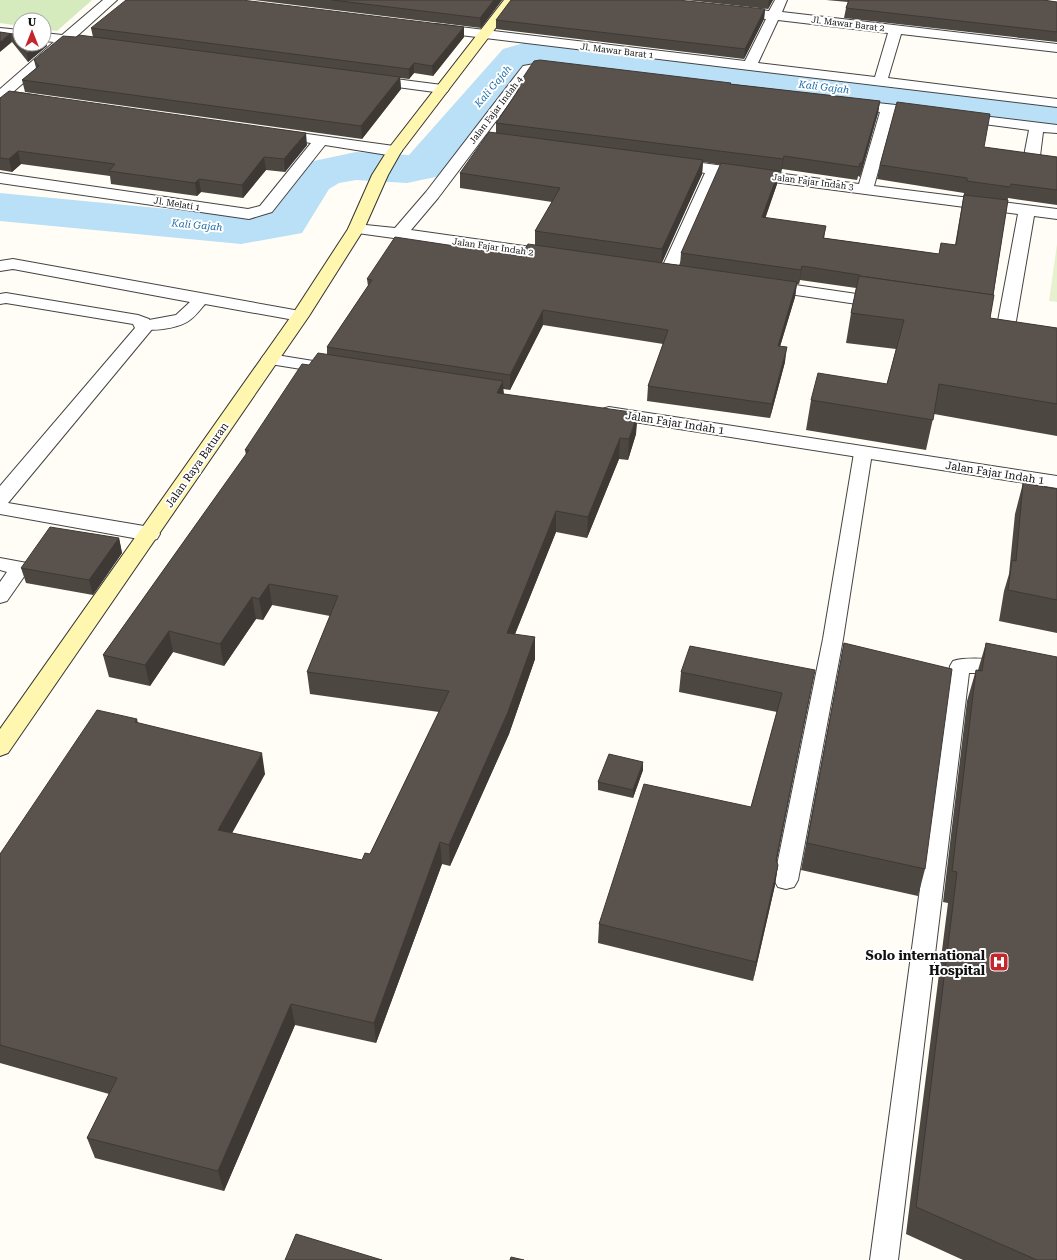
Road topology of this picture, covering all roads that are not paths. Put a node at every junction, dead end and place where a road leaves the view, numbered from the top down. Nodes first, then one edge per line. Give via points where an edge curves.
1 (110, 0) edge
2 (511, 0) edge
3 (781, 0) edge
4 (719, 9) edge
5 (774, 15) junction
6 (424, 27) edge
7 (896, 29) junction
8 (0, 32) edge
9 (12, 33) edge
10 (485, 34) junction
11 (52, 38) edge
12 (66, 40) junction
13 (105, 45) edge
14 (1057, 48) edge
15 (749, 67) junction
16 (572, 71) edge
17 (356, 78) edge
18 (880, 82) junction
19 (442, 89) junction
20 (1, 95) edge
21 (48, 101) edge
22 (833, 102) edge
23 (1057, 103) edge
24 (888, 108) junction
25 (1037, 126) junction
26 (1057, 128) edge
27 (266, 132) edge
28 (474, 139) junction
29 (321, 140) junction
30 (490, 140) edge
31 (1032, 156) edge
32 (387, 162) junction
33 (660, 162) edge
34 (714, 169) junction
35 (0, 178) edge
36 (865, 189) junction
37 (1027, 210) junction
38 (1057, 214) edge
39 (356, 229) junction
40 (399, 234) junction
41 (566, 257) edge
42 (0, 266) edge
43 (668, 272) edge
44 (755, 284) edge
45 (0, 299) edge
46 (202, 299) junction
47 (897, 305) edge
48 (300, 316) junction
49 (1007, 321) edge
50 (144, 325) junction
51 (270, 359) junction
52 (356, 373) edge
53 (590, 410) edge
54 (863, 452) junction
55 (1057, 482) edge
56 (0, 499) edge
57 (0, 508) edge
58 (150, 534) junction
59 (0, 564) edge
60 (0, 596) edge
61 (1057, 674) edge
62 (0, 747) edge
63 (786, 880) dead end
64 (884, 1260) edge

1 - 12 street
2 - 10 main road, Jalan Raya Baturan
3 - 5 street
4 - 5 street, Jl. Mawar Barat 2
5 - 7 street, Jl. Mawar Barat 2
5 - 15 street
6 - 10 street, Jl. Mawar Barat 1
7 - 14 street, Jl. Mawar Barat 2
7 - 18 street
8 - 9 street
10 - 15 street, Jl. Mawar Barat 1
10 - 19 main road, Jalan Raya Baturan
11 - 12 street
12 - 13 street
12 - 20 street
15 - 18 street, Jl. Mawar Barat 1
16 - 28 street, Jalan Fajar Indah 4 via 540,67 528,69
17 - 19 street
18 - 23 street, Jl. Mawar Barat 1
19 - 32 main road, Jalan Raya Baturan
20 - 21 street
22 - 24 street
24 - 25 street
24 - 36 street
25 - 26 street
25 - 31 street
27 - 29 street
28 - 30 street
28 - 40 street, Jalan Fajar Indah 4
29 - 32 street
29 - 35 street, Jl. Melati 1 via 266,209 249,214
32 - 39 main road, Jalan Raya Baturan
33 - 34 street, Jalan Fajar Indah 3
34 - 36 street, Jalan Fajar Indah 3
34 - 43 street
36 - 37 street, Jalan Fajar Indah 3
37 - 38 street, Jalan Fajar Indah 3
37 - 49 street
39 - 40 street, Jalan Fajar Indah 2
39 - 48 main road, Jalan Raya Baturan
40 - 41 street, Jalan Fajar Indah 2
42 - 46 lane via 13,264
44 - 47 street
45 - 50 street via 138,320
46 - 48 lane
46 - 50 lane via 182,318
48 - 51 main road, Jalan Raya Baturan
50 - 56 street via 144,330
51 - 52 street
51 - 58 main road, Jalan Raya Baturan
53 - 54 street, Jalan Fajar Indah 1
54 - 55 street, Jalan Fajar Indah 1
54 - 63 lane via 833,638
57 - 58 street
58 - 62 main road, Jalan Raya Baturan
59 - 60 lane via 20,568
61 - 64 lane via 1002,664 960,666

